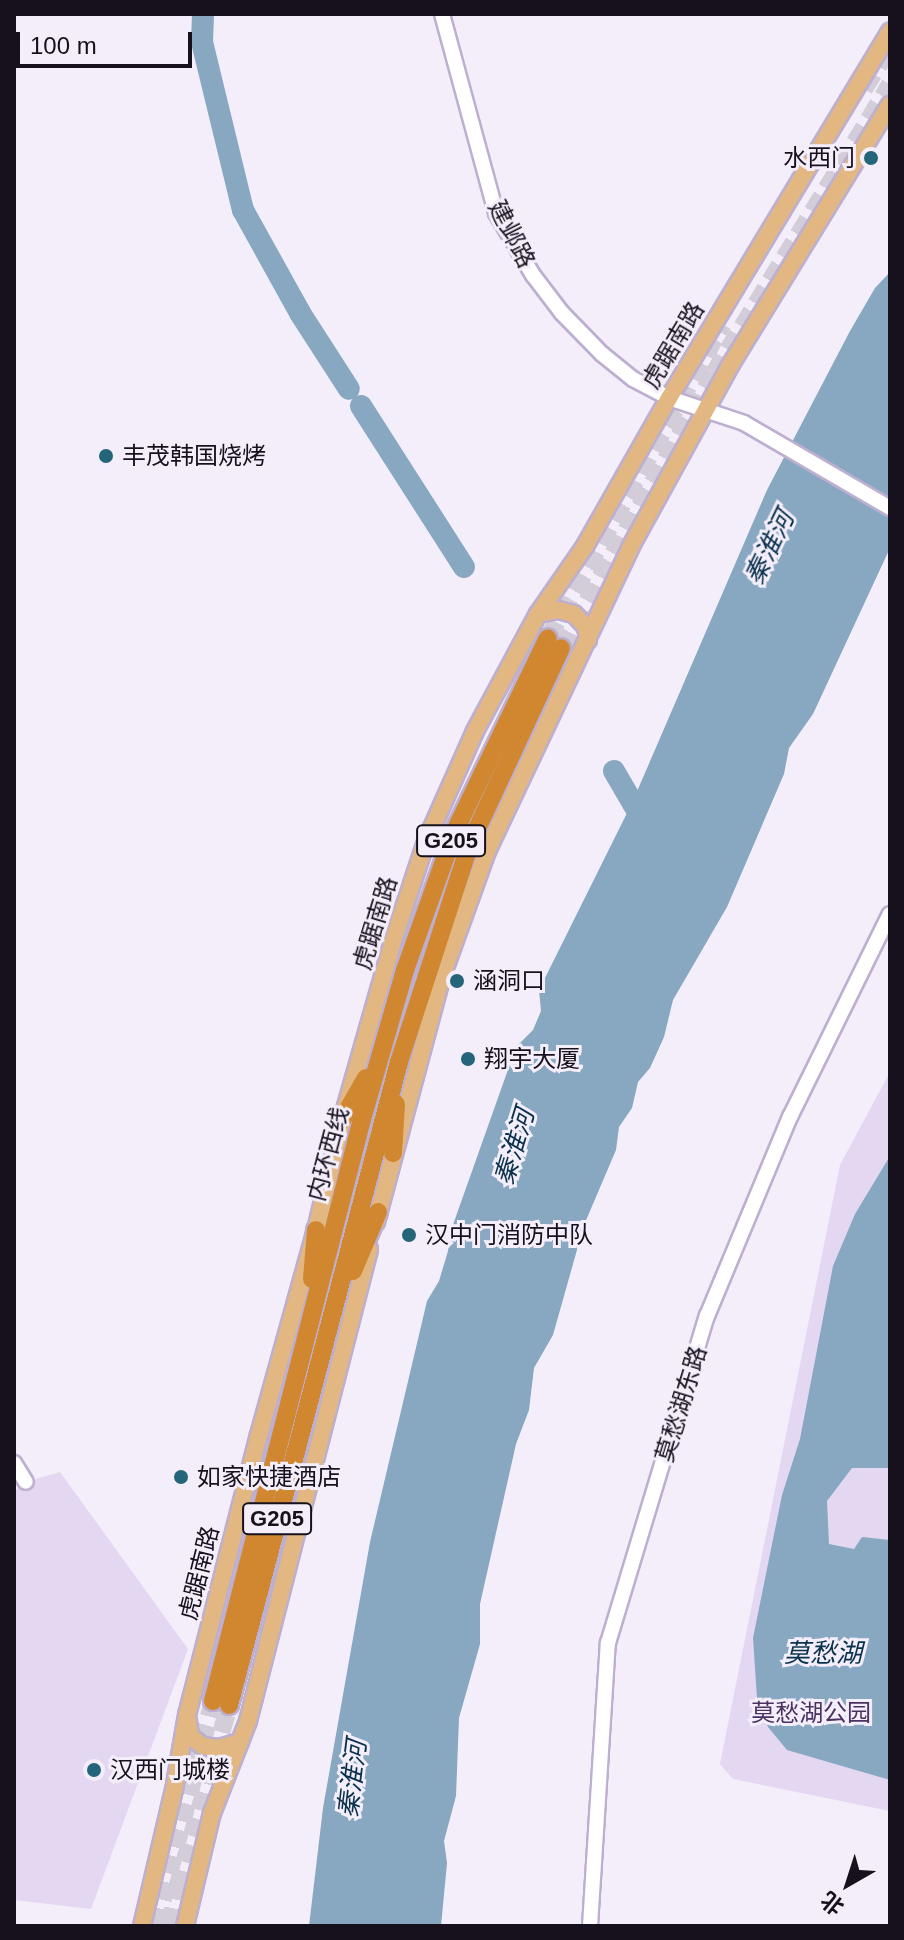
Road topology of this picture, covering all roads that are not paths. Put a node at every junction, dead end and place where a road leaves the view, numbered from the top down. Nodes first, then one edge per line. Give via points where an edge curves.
1 (442, 14) edge
2 (890, 31) edge
3 (890, 105) edge
4 (669, 398) junction
5 (707, 409) junction
6 (890, 508) edge
7 (538, 614) junction
8 (588, 640) junction
9 (890, 914) edge
10 (380, 1055) junction
11 (399, 1062) junction
12 (342, 1120) junction
13 (393, 1153) junction
14 (378, 1212) junction
15 (316, 1230) junction
16 (318, 1331) junction
17 (14, 1463) edge
18 (26, 1482) dead end
19 (221, 1703) tunnel mouth
20 (187, 1715) junction
21 (240, 1742) junction
22 (142, 1926) edge
23 (185, 1926) edge
24 (590, 1926) edge

1 - 4 street, 建邺路 via 496,213 533,275 582,334 633,379
2 - 4 main road, 虎踞南路
3 - 5 main road
4 - 5 street, 建邺路
4 - 7 main road, 虎踞南路 via 585,546
5 - 6 street, 建邺路 via 744,423
5 - 8 main road via 631,546
7 - 8 main road via 574,614 586,627
7 - 12 main road, 虎踞南路 via 475,731 427,839
8 - 13 main road via 487,851 441,979
9 - 24 street, 莫愁湖东路 via 790,1117 707,1316 608,1643
10 - 11 highway, 内环西线 / G205 via 454,833 554,643 470,844
10 - 12 highway
10 - 16 highway, 内环西线 / G205
11 - 13 highway
11 - 16 highway, 内环西线 / G205
12 - 15 main road, 虎踞南路
13 - 14 main road
14 - 16 highway
14 - 21 main road
15 - 16 highway
15 - 20 main road, 虎踞南路
16 - 19 highway, 内环西线 / G205
17 - 18 street
20 - 21 main road via 190,1736 203,1746
20 - 22 main road, 虎踞南路
21 - 23 main road via 212,1813

